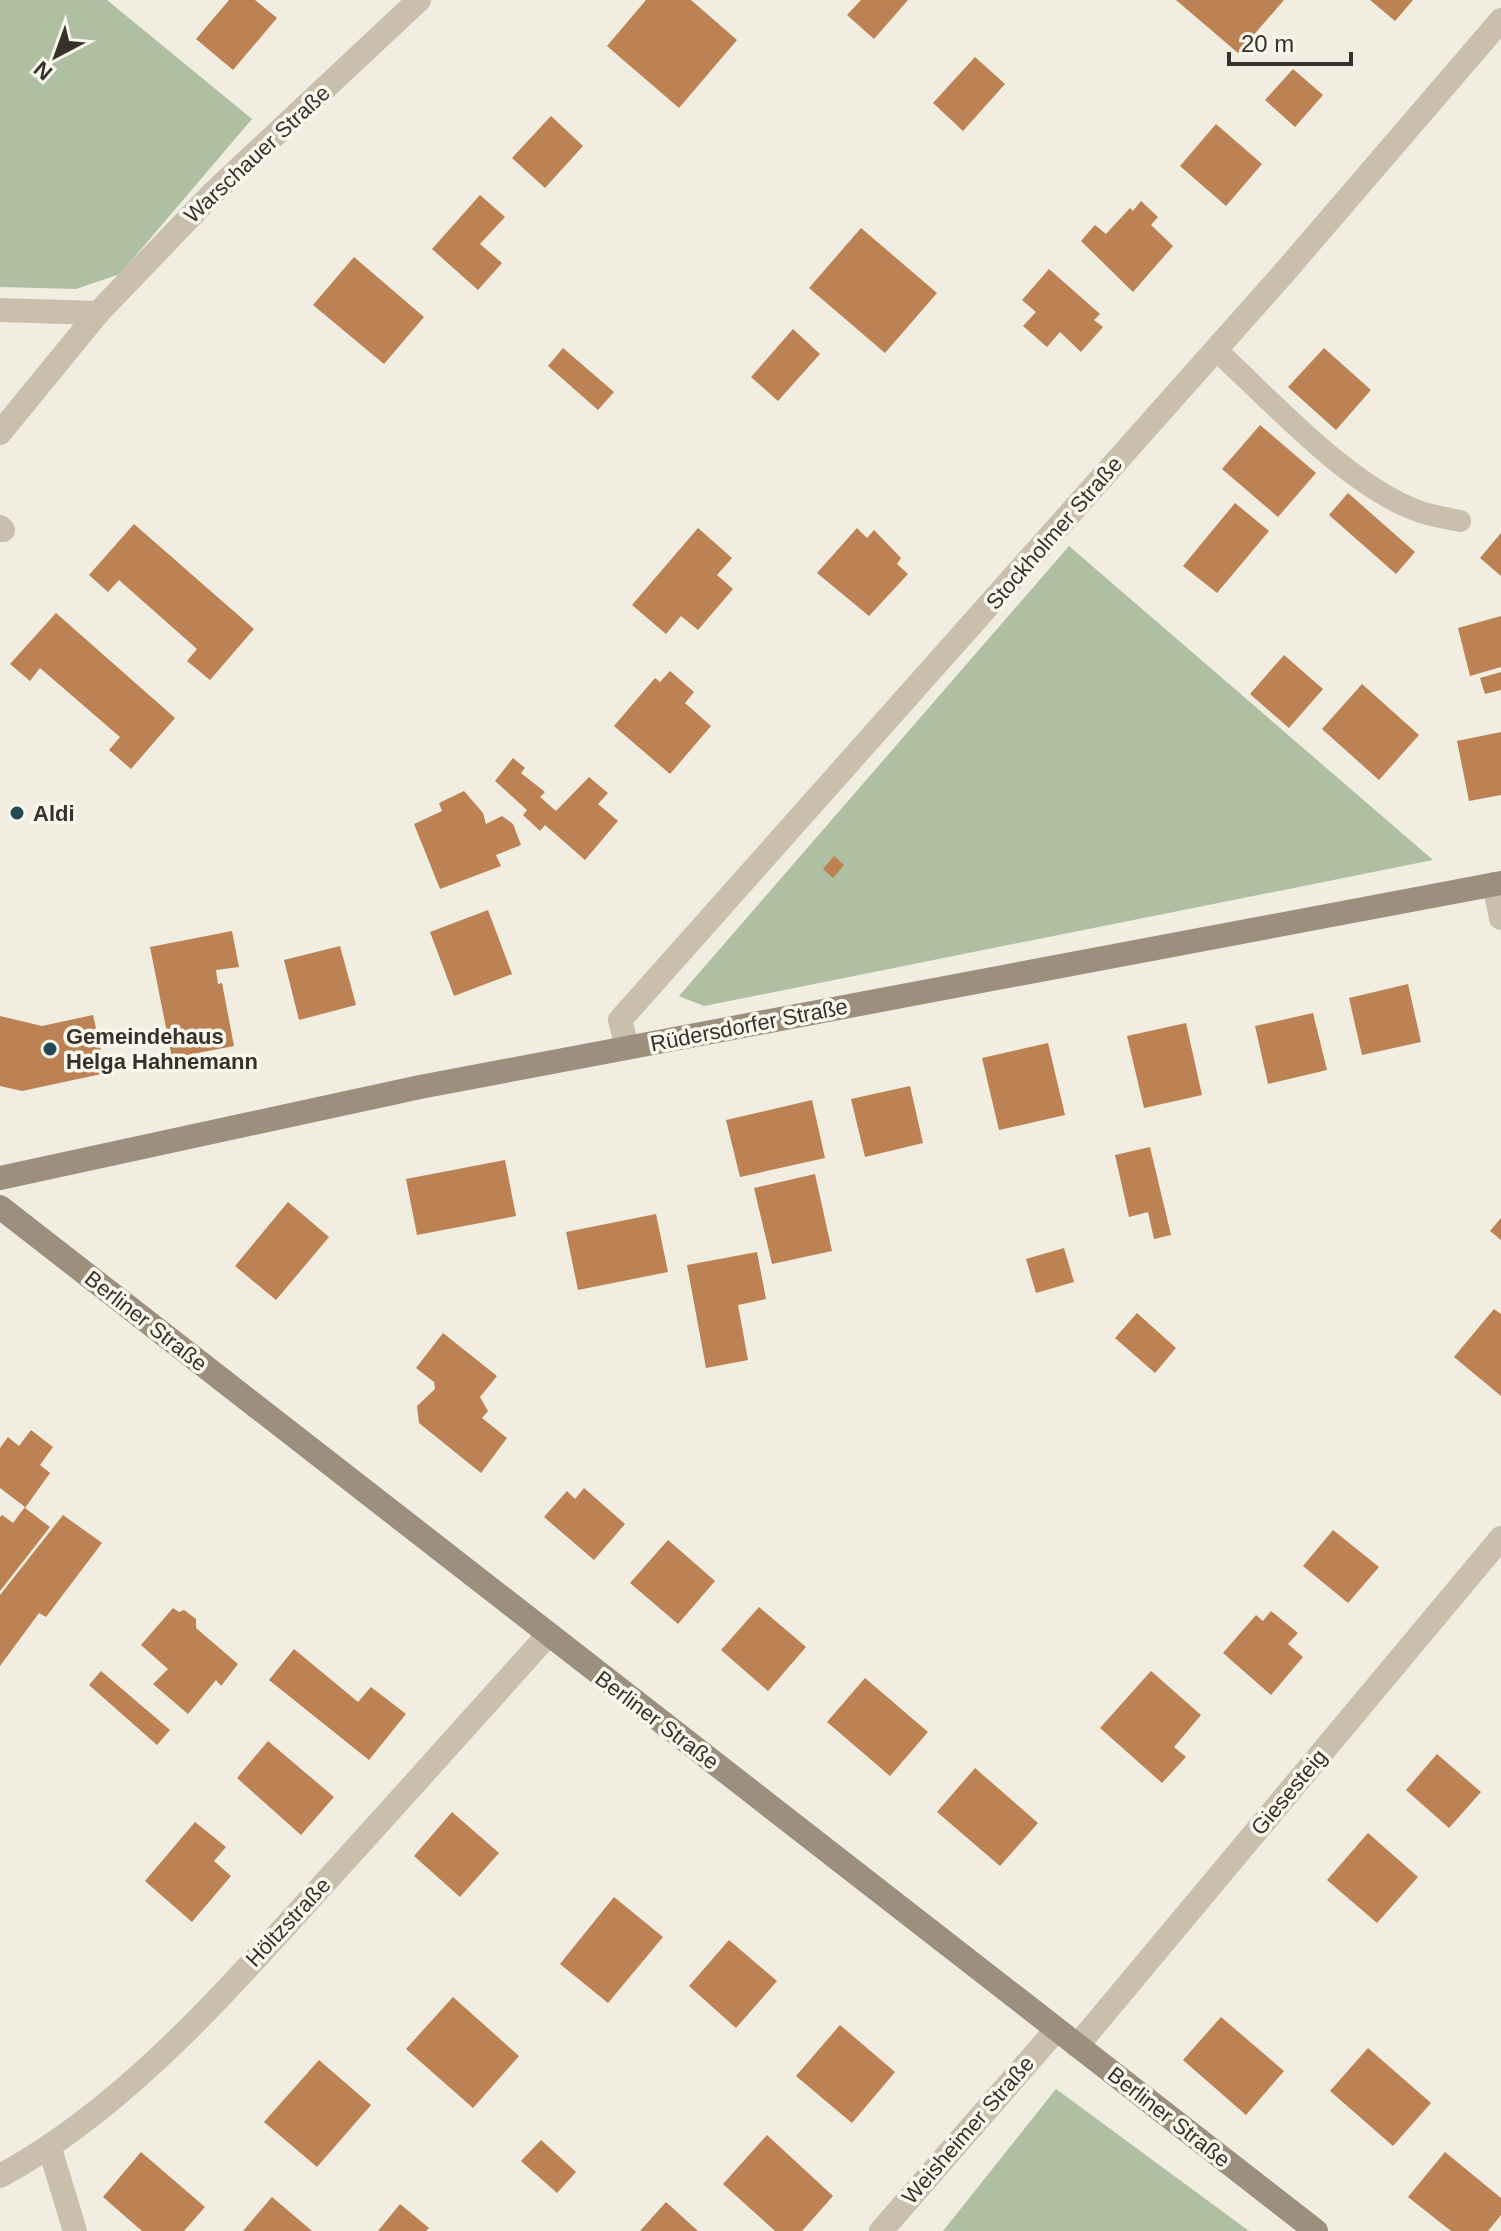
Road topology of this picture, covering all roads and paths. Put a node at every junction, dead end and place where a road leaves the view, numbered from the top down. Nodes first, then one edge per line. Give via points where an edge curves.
1 (419, 0) edge
2 (1501, 20) edge
3 (0, 310) edge
4 (98, 313) junction
5 (1216, 350) junction
6 (0, 433) edge
7 (1460, 521) dead end
8 (1497, 884) edge
9 (1501, 918) edge
10 (627, 1047) junction
11 (0, 1178) edge
12 (0, 1207) edge
13 (1501, 1538) edge
14 (547, 1636) junction
15 (1056, 2030) junction
16 (1077, 2046) junction
17 (50, 2149) junction
18 (0, 2176) edge
19 (75, 2231) edge
20 (881, 2231) edge
21 (1316, 2231) edge

1 - 4 street, Warschauer Straße via 212,194
2 - 5 street, Stockholmer Straße
3 - 4 street
4 - 6 street, Warschauer Straße
5 - 7 lane via 1380,492 1418,511
5 - 10 street, Stockholmer Straße via 620,1020
8 - 9 street
8 - 10 street, Rüdersdorfer Straße
10 - 11 street, Rüdersdorfer Straße
12 - 14 street, Berliner Straße
13 - 16 street, Giesesteig
14 - 15 street, Berliner Straße
14 - 17 street, Höltzstraße via 266,1948 162,2053
15 - 16 street, Berliner Straße
15 - 20 street, Weisheimer Straße
16 - 21 street, Berliner Straße
17 - 18 street, Höltzstraße
17 - 19 street

